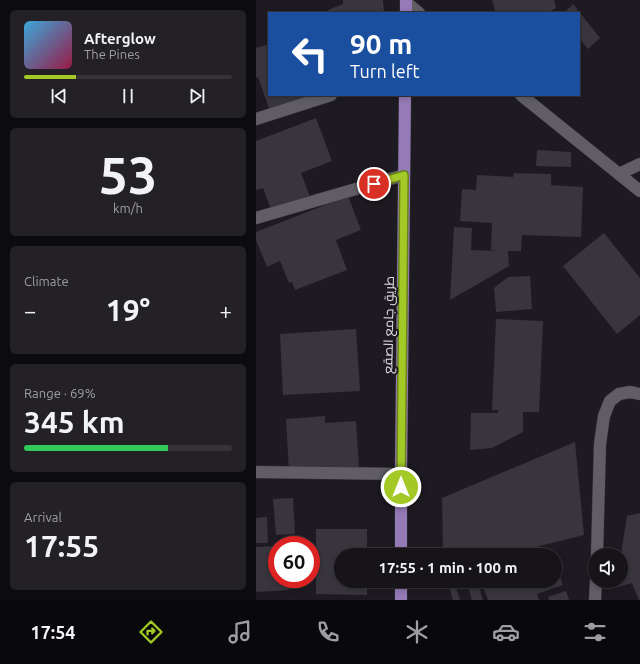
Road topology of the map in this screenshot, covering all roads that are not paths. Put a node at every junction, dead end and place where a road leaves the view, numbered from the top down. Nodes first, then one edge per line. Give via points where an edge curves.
1 (406, 5) edge
2 (417, 12) edge
3 (327, 96) edge
4 (405, 96) edge
5 (522, 96) edge
6 (256, 118) edge
7 (640, 164) edge
8 (619, 174) junction
9 (404, 175) junction
10 (640, 191) edge
11 (256, 218) edge
12 (640, 394) edge
13 (256, 472) edge
14 (401, 474) junction
15 (401, 548) edge
16 (597, 548) edge
17 (401, 588) edge
18 (596, 588) edge
19 (401, 600) edge
20 (595, 600) edge

1 - 2 street
3 - 6 street
4 - 9 main road, طريق جامع الصقع
5 - 8 street
7 - 8 street
8 - 10 street
9 - 11 street
9 - 14 main road, طريق جامع الصقع
12 - 16 street via 619,394 610,401 604,416 600,444
13 - 14 street
14 - 15 main road, طريق جامع الصقع
17 - 19 main road
18 - 20 street

